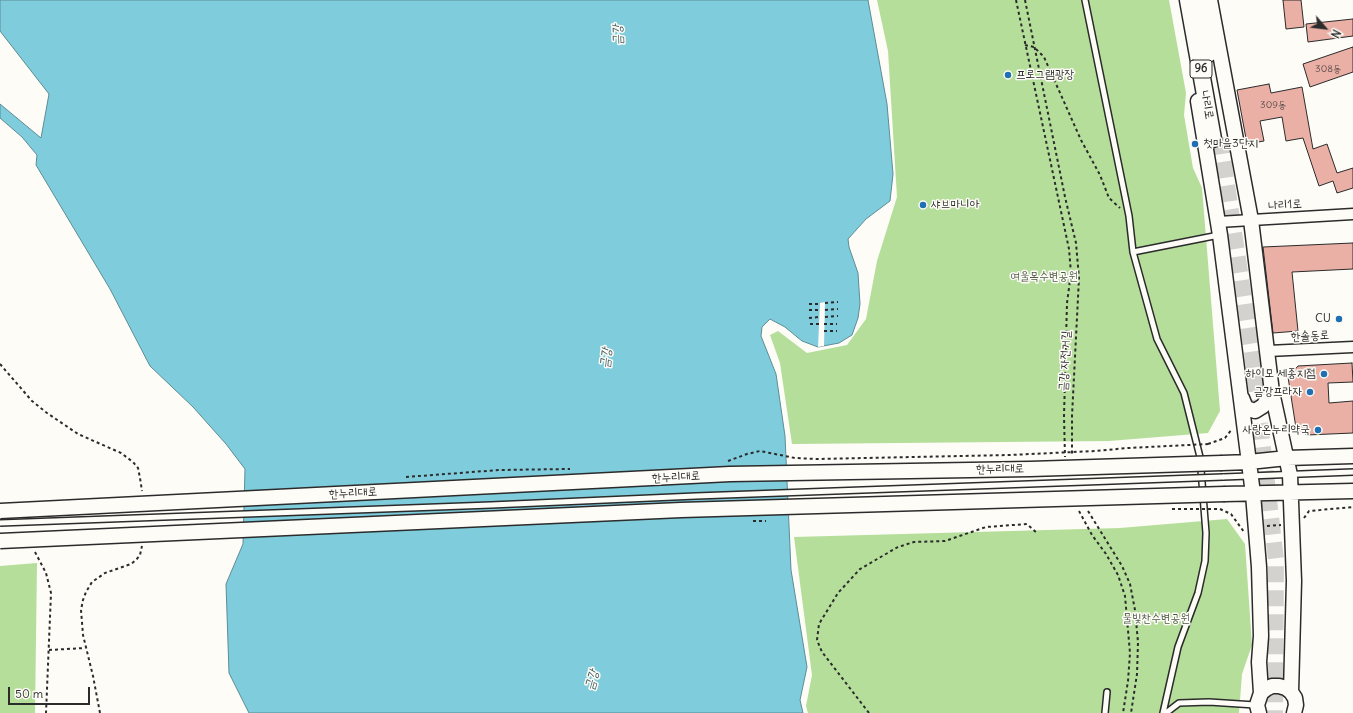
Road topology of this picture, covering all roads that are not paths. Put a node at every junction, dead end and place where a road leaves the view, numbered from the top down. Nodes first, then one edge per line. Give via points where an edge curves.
1 (1085, 0) edge
2 (1182, 0) edge
3 (1188, 0) edge
4 (1201, 0) edge
5 (1210, 0) edge
6 (1353, 214) edge
7 (1251, 220) junction
8 (1219, 229) junction
9 (1133, 252) junction
10 (1353, 347) edge
11 (1268, 351) junction
12 (1272, 392) junction
13 (1241, 396) junction
14 (1353, 456) edge
15 (1287, 458) junction
16 (1249, 462) junction
17 (1353, 472) edge
18 (1290, 474) junction
19 (1250, 477) junction
20 (1353, 491) edge
21 (1291, 492) junction
22 (1253, 494) junction
23 (0, 511) edge
24 (0, 523) edge
25 (0, 541) edge
26 (1106, 692) dead end
27 (1291, 692) junction
28 (1259, 704) edge
29 (1298, 712) edge
30 (1105, 713) edge
31 (1164, 713) edge

1 - 9 lane via 1129,216
2 - 8 street
3 - 4 main road, 나리로 / 96 via 1216,139
5 - 7 street
6 - 7 street, 나리1로
7 - 8 street, 나리1로
7 - 11 street
8 - 9 lane
8 - 13 street
9 - 31 lane via 1157,339 1184,393 1200,457 1206,533 1205,560 1198,593 1178,647
10 - 11 street, 한솔동로
11 - 12 street
12 - 13 street via 1264,406 1256,411 1246,408
12 - 15 street
13 - 16 street
14 - 15 street, 한누리대로
15 - 16 street, 한누리대로
15 - 18 street
16 - 19 street
16 - 23 street, 한누리대로, bridge via 730,474
17 - 18 lane
18 - 19 lane
18 - 21 street
19 - 22 street
19 - 24 lane, bridge
20 - 21 street
21 - 22 street
21 - 27 street via 1294,581
22 - 25 street, bridge via 674,510
22 - 28 street via 1261,636
26 - 30 lane
27 - 28 street via 1286,688 1272,686 1266,689
27 - 29 street
28 - 31 lane via 1179,703

